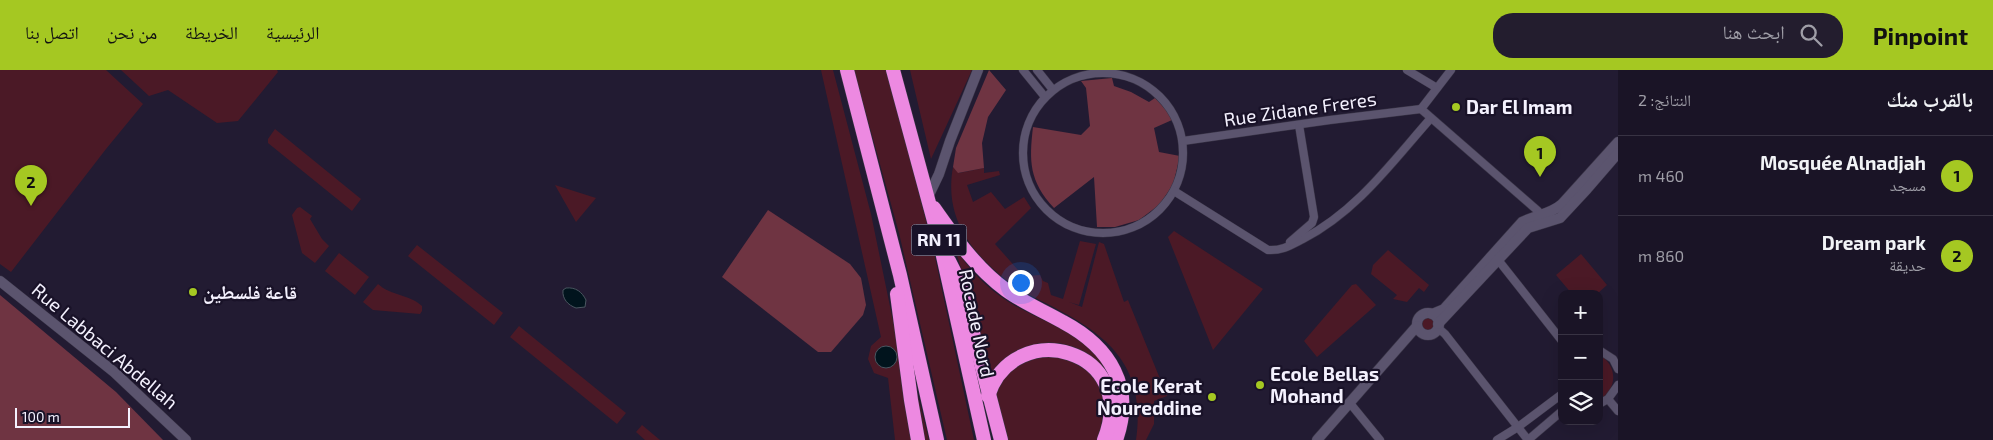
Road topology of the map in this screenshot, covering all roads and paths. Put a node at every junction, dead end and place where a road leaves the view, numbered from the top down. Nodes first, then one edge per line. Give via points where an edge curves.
1 (840, 70) edge
2 (847, 70) edge
3 (893, 70) edge
4 (978, 70) edge
5 (1023, 70) edge
6 (1037, 70) edge
7 (1407, 70) edge
8 (1451, 70) edge
9 (1437, 88) junction
10 (1053, 90) junction
11 (1045, 97) junction
12 (1421, 110) junction
13 (1431, 118) junction
14 (1299, 125) junction
15 (1183, 142) junction
16 (1618, 142) edge
17 (867, 152) junction
18 (1614, 156) edge
19 (1174, 191) junction
20 (928, 199) junction
21 (884, 212) junction
22 (1542, 219) junction
23 (941, 247) junction
24 (1278, 251) junction
25 (1495, 257) junction
26 (0, 281) edge
27 (0, 287) edge
28 (1432, 314) junction
29 (1417, 326) junction
30 (1438, 326) junction
31 (1558, 336) edge
32 (1603, 353) edge
33 (1618, 369) edge
34 (1618, 385) edge
35 (988, 396) junction
36 (1558, 397) edge
37 (1608, 399) junction
38 (1350, 402) junction
39 (1603, 402) edge
40 (1123, 403) junction
41 (1618, 411) edge
42 (1558, 414) edge
43 (1518, 427) junction
44 (179, 440) edge
45 (186, 440) edge
46 (918, 440) edge
47 (937, 440) edge
48 (984, 440) edge
49 (1001, 440) edge
50 (1104, 440) edge
51 (1116, 440) edge
52 (1120, 440) edge
53 (1126, 440) edge
54 (1316, 440) edge
55 (1380, 440) edge
56 (1497, 440) edge
57 (1528, 440) edge

1 - 17 highway
2 - 17 highway, RN 11
3 - 20 highway, Rocade Nord / RN 11
4 - 20 street
5 - 11 street
6 - 10 street
7 - 9 street
8 - 9 street
9 - 12 street
10 - 11 street
10 - 15 street via 1078,76 1099,72 1120,74 1138,81 1155,91 1168,106 1178,123
11 - 19 street via 1030,120 1024,136 1023,155 1033,192 1044,208 1059,220 1076,229 1114,233 1149,219 1164,207
12 - 13 street
12 - 14 street, Rue Zidane Freres
13 - 22 street
13 - 24 street via 1355,204 1315,233
14 - 15 street, Rue Zidane Freres
14 - 24 street via 1314,217 1308,228
15 - 19 street via 1184,159
16 - 18 street
17 - 21 highway, RN 11
18 - 22 street via 1563,215 1553,221
19 - 24 street via 1268,250
20 - 23 highway, Rocade Nord / RN 11
20 - 40 highway via 957,241 995,282 1092,340 1115,372
21 - 46 highway
21 - 47 highway, RN 11
22 - 25 street
23 - 35 highway via 960,283
23 - 48 highway, Rocade Nord / RN 11
25 - 28 street via 1444,309
25 - 30 street
25 - 31 street
26 - 45 street, Rue Labbaci Abdellah via 120,377
27 - 44 street, Rue Labbaci Abdellah via 111,374
28 - 29 street via 1425,313
28 - 30 street via 1437,318
29 - 30 street via 1427,334 1433,333
29 - 38 street
30 - 43 street
32 - 33 street via 1613,359
34 - 37 street
35 - 49 highway
35 - 50 highway via 1002,371 1020,357 1042,350 1075,355 1098,371 1107,386 1111,418
36 - 43 street
37 - 39 street
37 - 41 street
38 - 54 street
38 - 55 street
40 - 51 highway
40 - 52 highway
40 - 53 highway via 1129,413
42 - 57 street
43 - 56 street
43 - 57 street

